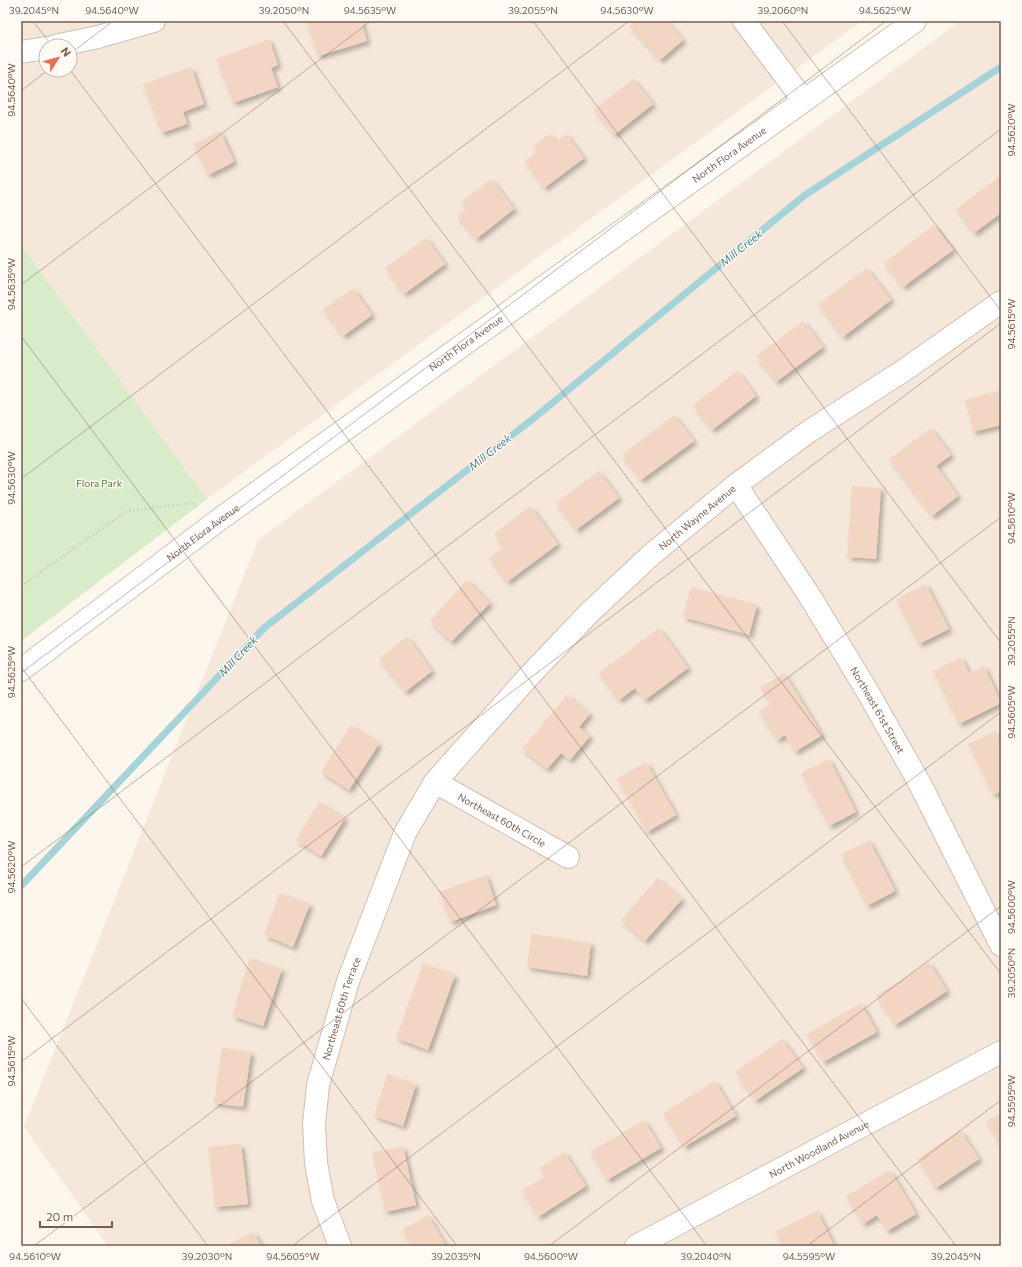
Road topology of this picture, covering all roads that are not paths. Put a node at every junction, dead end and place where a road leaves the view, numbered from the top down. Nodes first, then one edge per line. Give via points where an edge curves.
1 (154, 21) edge
2 (744, 21) edge
3 (915, 21) edge
4 (78, 41) edge
5 (38, 49) edge
6 (21, 52) edge
7 (804, 100) junction
8 (1000, 305) edge
9 (736, 485) junction
10 (21, 670) edge
11 (435, 782) junction
12 (568, 857) dead end
13 (1001, 945) edge
14 (1001, 1052) edge
15 (340, 1246) edge
16 (636, 1246) edge

1 - 4 street
2 - 7 street
3 - 7 street, North Flora Avenue
5 - 6 street
7 - 10 street, North Flora Avenue via 220,519
8 - 9 street, North Wayne Avenue via 808,432
9 - 11 street, North Wayne Avenue via 651,555 589,613
9 - 13 street, Northeast 61st Street via 809,595 866,689 920,784
11 - 12 street, Northeast 60th Circle
11 - 15 street, Northeast 60th Terrace via 405,833 348,981 318,1085 314,1124 316,1162 323,1201
14 - 16 street, North Woodland Avenue

